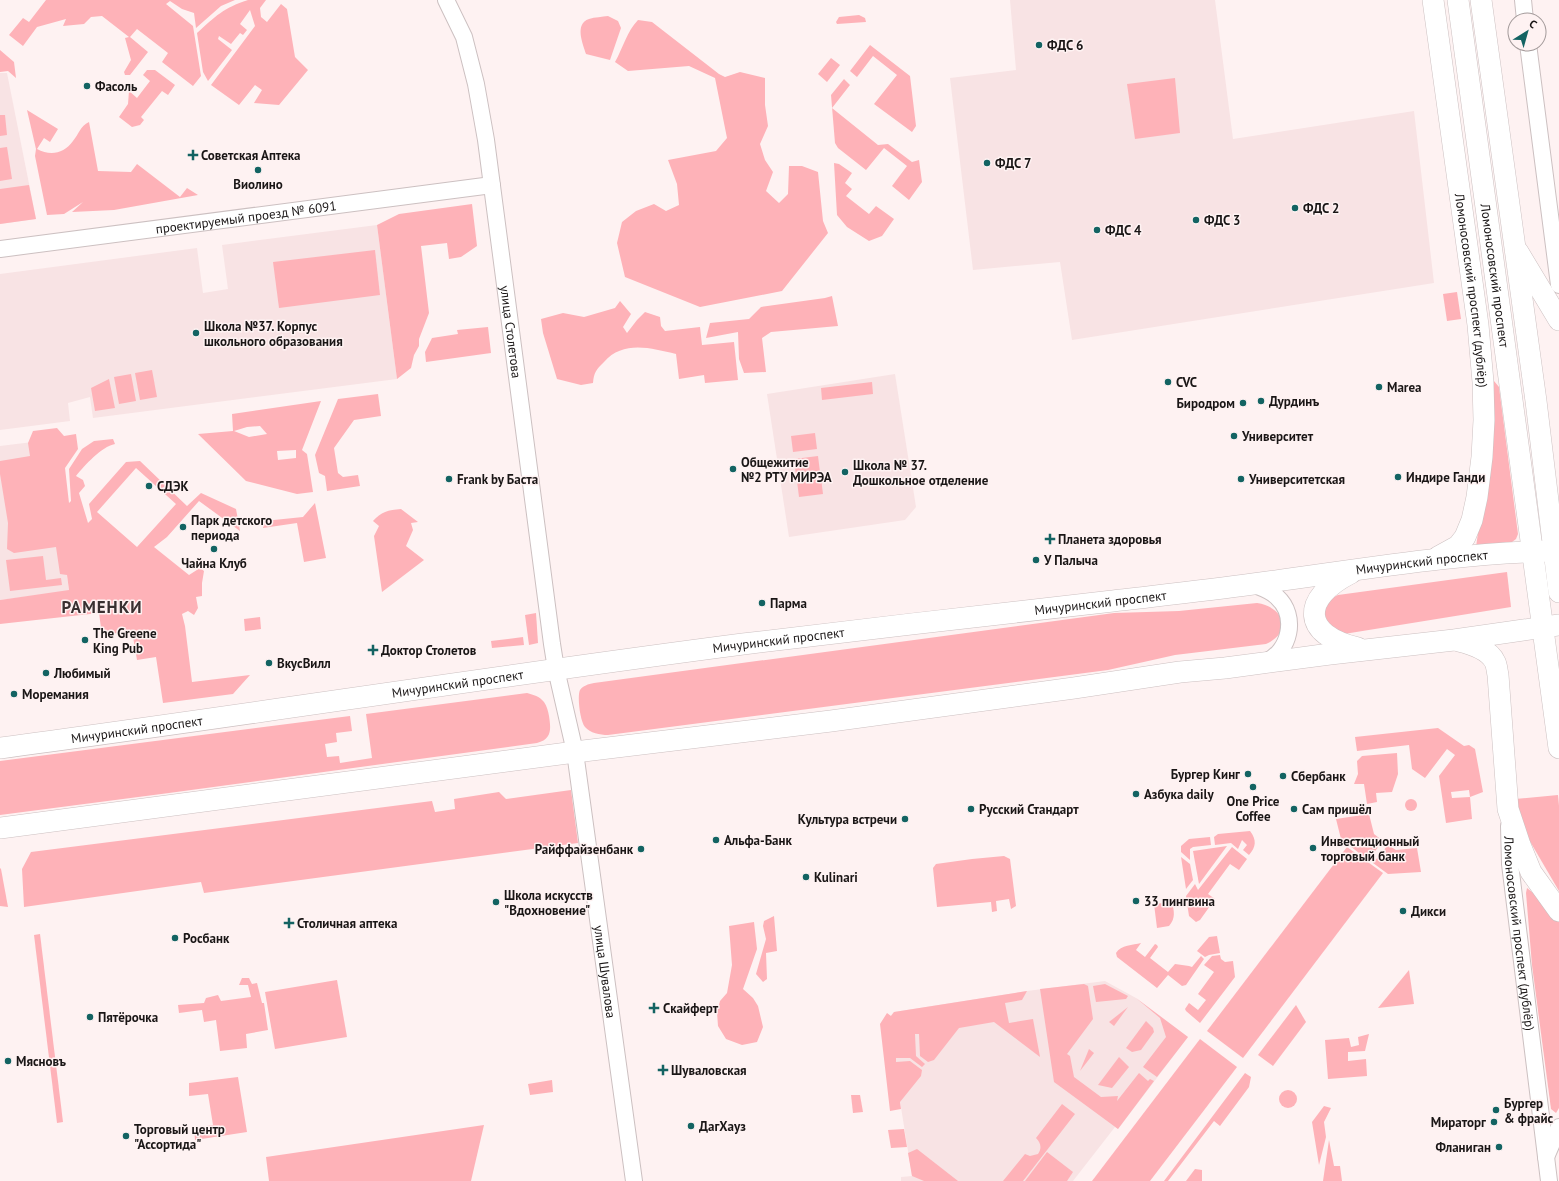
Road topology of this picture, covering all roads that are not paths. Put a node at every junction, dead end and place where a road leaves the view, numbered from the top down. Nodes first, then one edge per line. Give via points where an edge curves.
1 (446, 0) edge
2 (1458, 0) edge
3 (1481, 0) edge
4 (1522, 0) edge
5 (1434, 1) edge
6 (1524, 12) edge
7 (1529, 52) edge
8 (492, 186) junction
9 (1514, 245) junction
10 (0, 249) edge
11 (1559, 285) edge
12 (1559, 320) edge
13 (1478, 325) junction
14 (1517, 430) junction
15 (1532, 551) junction
16 (1556, 551) edge
17 (1431, 560) junction
18 (1361, 569) junction
19 (1252, 584) junction
20 (1559, 592) edge
21 (1544, 627) edge
22 (1454, 640) junction
23 (1366, 650) junction
24 (1264, 662) junction
25 (556, 669) junction
26 (0, 748) edge
27 (1559, 748) edge
28 (575, 752) junction
29 (1508, 808) junction
30 (0, 828) edge
31 (1559, 911) edge
32 (1559, 1127) edge
33 (1546, 1158) junction
34 (634, 1181) edge
35 (1549, 1181) edge

1 - 8 street, улица Столетова via 464,37 476,84
2 - 14 main road, Ломоносовский проспект
3 - 9 main road, Ломоносовский проспект
4 - 6 street
5 - 13 main road, Ломоносовский проспект (дублёр)
7 - 11 street
8 - 10 street, проектируемый проезд № 6091
8 - 25 street, улица Столетова
9 - 12 main road
9 - 16 main road, Ломоносовский проспект
13 - 14 main road
13 - 17 main road, Ломоносовский проспект (дублёр) via 1484,382 1484,420 1475,506 1465,537 1458,546
14 - 15 main road, Ломоносовский проспект
15 - 16 main road, Мичуринский проспект
15 - 17 main road, Мичуринский проспект
15 - 21 main road, Ломоносовский проспект
16 - 20 main road, Ломоносовский проспект
17 - 18 main road, Мичуринский проспект
18 - 19 main road, Мичуринский проспект
18 - 23 main road via 1342,578 1322,593 1314,610 1314,618 1317,626 1326,635 1339,643
19 - 24 street via 1278,598 1286,609 1290,622 1288,636 1282,649 1273,659
19 - 25 main road, Мичуринский проспект
21 - 22 main road
21 - 27 main road
22 - 23 main road
22 - 29 main road, Ломоносовский проспект (дублёр) via 1471,644 1484,651 1496,665
23 - 24 main road
24 - 28 main road via 831,721
25 - 26 main road, Мичуринский проспект
25 - 28 street, улица Шувалова
28 - 30 main road
28 - 34 street, улица Шувалова
29 - 31 main road via 1531,872
29 - 33 street, Ломоносовский проспект (дублёр) via 1510,864
32 - 33 street
33 - 35 street, Ломоносовский проспект (дублёр)

